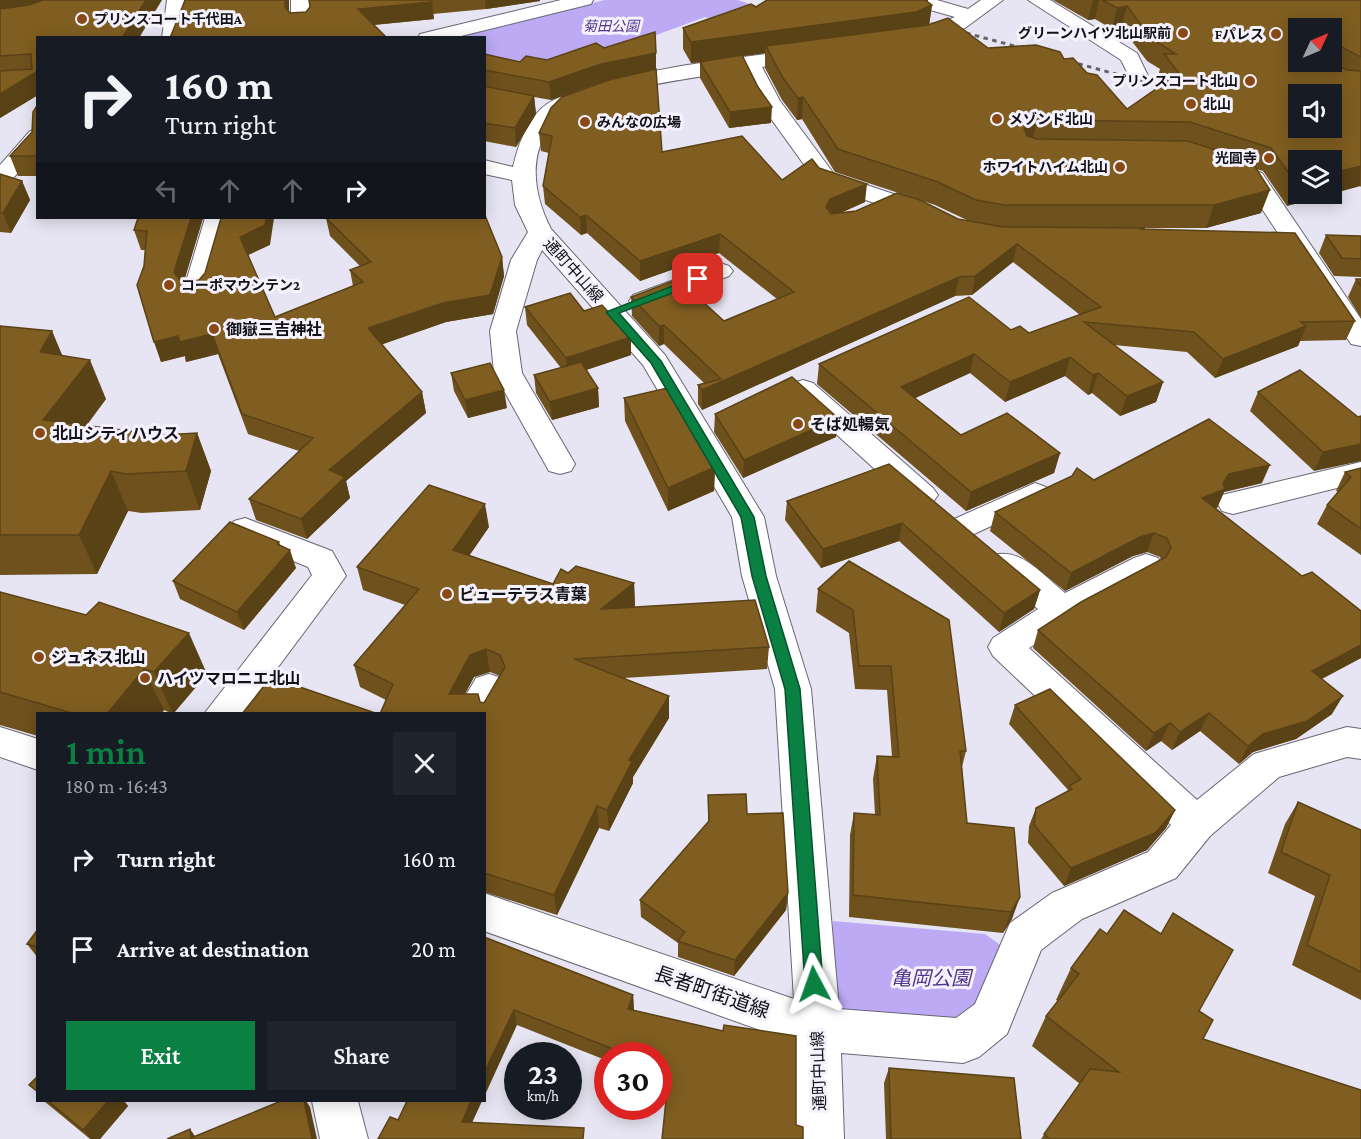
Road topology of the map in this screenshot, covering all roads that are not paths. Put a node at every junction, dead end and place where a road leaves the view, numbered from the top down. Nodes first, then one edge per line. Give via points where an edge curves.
1 (177, 0) edge
2 (300, 0) edge
3 (584, 0) edge
4 (916, 0) edge
5 (994, 0) edge
6 (1037, 0) edge
7 (972, 16) junction
8 (302, 24) edge
9 (172, 36) edge
10 (436, 36) edge
11 (904, 42) edge
12 (835, 51) edge
13 (748, 62) junction
14 (1138, 76) dead end
15 (36, 138) edge
16 (1214, 164) edge
17 (486, 167) edge
18 (523, 176) junction
19 (0, 179) edge
20 (892, 201) junction
21 (859, 215) edge
22 (217, 219) edge
23 (945, 221) edge
24 (540, 232) junction
25 (720, 271) dead end
26 (1326, 286) junction
27 (1361, 287) edge
28 (196, 292) edge
29 (612, 312) junction
30 (1361, 338) edge
31 (795, 381) edge
32 (724, 413) edge
33 (695, 427) junction
34 (560, 464) dead end
35 (1361, 472) edge
36 (1055, 485) edge
37 (1233, 503) dead end
38 (963, 528) junction
39 (245, 529) edge
40 (1146, 566) edge
41 (1062, 610) junction
42 (224, 712) edge
43 (0, 742) edge
44 (1361, 744) edge
45 (36, 754) edge
46 (1196, 824) junction
47 (486, 913) edge
48 (818, 1029) junction
49 (335, 1102) edge
50 (344, 1139) edge
51 (820, 1139) edge

1 - 9 street
2 - 8 street
3 - 10 street
4 - 7 street
5 - 7 street
6 - 14 street via 1130,57
7 - 11 street
12 - 13 street, 通町中山線
13 - 18 street, 通町中山線 via 609,88 535,116
13 - 20 street via 770,102 826,179
15 - 19 street
16 - 26 street via 1254,178 1280,238
17 - 18 street
18 - 24 street, 通町中山線 via 526,205
20 - 21 street
20 - 23 street
22 - 28 street
24 - 29 street, 通町中山線
24 - 34 street via 524,260 503,331 508,373
25 - 29 street
26 - 27 street
26 - 30 street
29 - 33 street, 通町中山線 via 655,361
31 - 38 street
32 - 33 street
33 - 48 street, 通町中山線 via 748,517 759,576 793,689
35 - 37 street
36 - 38 street
38 - 41 street
39 - 42 street via 320,559 329,576
40 - 41 street
41 - 46 street via 1005,647
43 - 45 street
44 - 46 street, 長者町街道線 via 1347,742 1267,765
46 - 48 street, 長者町街道線 via 1162,865 1067,906 1025,937 991,1019 963,1041
47 - 48 street, 長者町街道線
48 - 51 street, 通町中山線
49 - 50 street

